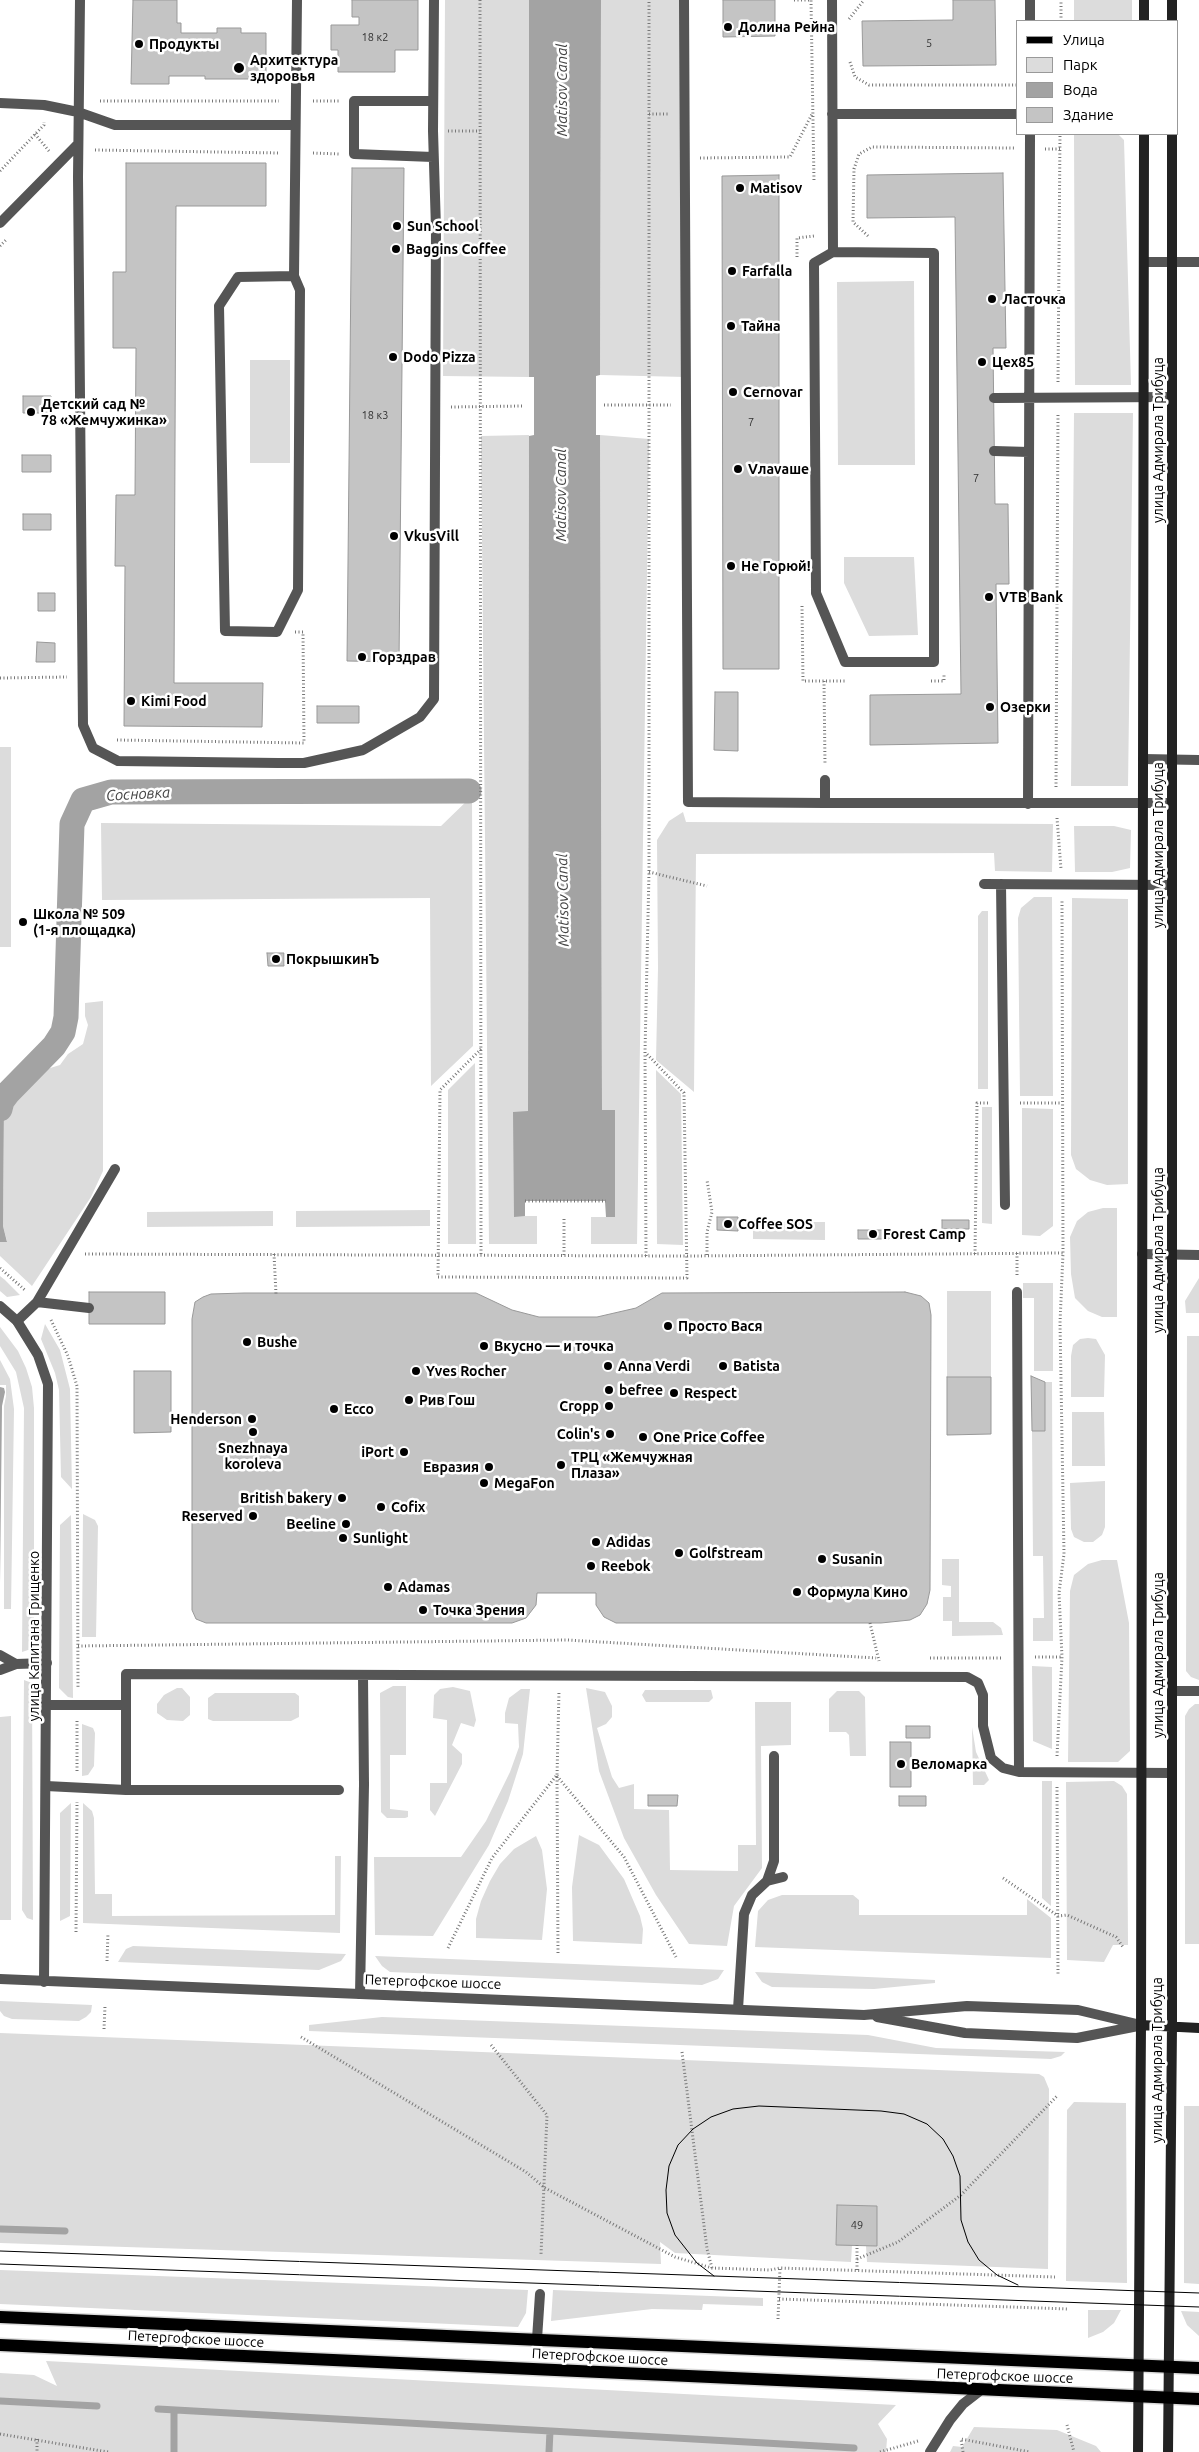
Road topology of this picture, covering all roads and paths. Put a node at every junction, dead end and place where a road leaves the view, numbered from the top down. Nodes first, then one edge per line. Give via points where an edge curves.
1 (80, 0) edge
2 (297, 0) edge
3 (434, 0) edge
4 (480, 0) edge
5 (649, 0) edge
6 (684, 0) edge
7 (794, 0) edge
8 (832, 0) edge
9 (864, 0) edge
10 (1030, 0) edge
11 (1061, 0) edge
12 (1144, 0) edge
13 (1172, 0) edge
14 (1030, 20) edge
15 (1061, 20) edge
16 (1144, 20) edge
17 (1172, 20) edge
18 (849, 28) dead end
19 (850, 60) dead end
20 (1016, 85) edge
21 (94, 100) dead end
22 (287, 100) dead end
23 (306, 100) dead end
24 (354, 100) junction
25 (432, 101) junction
26 (0, 104) edge
27 (78, 112) junction
28 (813, 112) junction
29 (832, 114) junction
30 (1016, 114) edge
31 (44, 118) dead end
32 (295, 125) junction
33 (432, 131) junction
34 (480, 131) junction
35 (35, 134) junction
36 (1030, 135) edge
37 (1060, 135) edge
38 (1172, 135) edge
39 (1141, 136) edge
40 (78, 144) junction
41 (1030, 148) junction
42 (1060, 149) junction
43 (50, 152) dead end
44 (286, 153) dead end
45 (306, 153) dead end
46 (354, 154) junction
47 (433, 157) junction
48 (684, 158) junction
49 (92, 159) dead end
50 (0, 172) edge
51 (814, 190) dead end
52 (0, 223) edge
53 (814, 228) dead end
54 (869, 237) dead end
55 (833, 252) junction
56 (1144, 262) junction
57 (1172, 262) junction
58 (1199, 262) edge
59 (798, 267) dead end
60 (294, 276) junction
61 (1029, 397) junction
62 (1172, 397) junction
63 (994, 398) dead end
64 (1058, 398) junction
65 (1144, 398) junction
66 (604, 405) dead end
67 (480, 406) junction
68 (522, 406) dead end
69 (649, 406) junction
70 (434, 407) junction
71 (994, 451) dead end
72 (1029, 452) junction
73 (802, 602) dead end
74 (277, 632) junction
75 (944, 671) dead end
76 (83, 677) junction
77 (0, 678) edge
78 (824, 681) junction
79 (851, 681) dead end
80 (925, 681) dead end
81 (116, 740) dead end
82 (304, 743) junction
83 (1143, 759) junction
84 (1172, 760) junction
85 (1199, 760) edge
86 (304, 763) junction
87 (825, 780) joint
88 (825, 803) junction
89 (1143, 803) junction
90 (1172, 803) junction
91 (1028, 804) junction
92 (1056, 804) junction
93 (649, 872) junction
94 (984, 884) dead end
95 (1001, 884) junction
96 (1062, 884) junction
97 (1142, 885) junction
98 (1172, 885) junction
99 (707, 886) dead end
100 (481, 1048) junction
101 (645, 1052) junction
102 (1021, 1103) dead end
103 (1061, 1103) junction
104 (991, 1104) dead end
105 (115, 1169) dead end
106 (707, 1180) dead end
107 (525, 1201) dead end
108 (606, 1201) dead end
109 (1005, 1205) dead end
110 (564, 1218) dead end
111 (1017, 1253) junction
112 (1063, 1253) junction
113 (64, 1254) junction
114 (274, 1254) junction
115 (975, 1254) junction
116 (1142, 1254) junction
117 (438, 1255) junction
118 (481, 1255) junction
119 (564, 1255) junction
120 (707, 1255) junction
121 (1172, 1255) junction
122 (1199, 1255) edge
123 (646, 1256) junction
124 (687, 1256) junction
125 (0, 1268) edge
126 (1017, 1292) joint
127 (276, 1294) dead end
128 (37, 1302) junction
129 (0, 1306) edge
130 (89, 1308) dead end
131 (17, 1321) junction
132 (870, 1623) dead end
133 (78, 1646) junction
134 (0, 1654) edge
135 (1062, 1657) junction
136 (879, 1658) junction
137 (927, 1658) dead end
138 (1019, 1658) junction
139 (47, 1663) junction
140 (16, 1664) junction
141 (0, 1670) edge
142 (363, 1676) junction
143 (879, 1676) junction
144 (559, 1689) dead end
145 (1172, 1691) junction
146 (1199, 1691) edge
147 (47, 1705) junction
148 (78, 1705) junction
149 (125, 1705) junction
150 (774, 1756) dead end
151 (1019, 1772) junction
152 (1057, 1773) junction
153 (1141, 1773) junction
154 (1172, 1773) junction
155 (557, 1776) junction
156 (46, 1786) junction
157 (77, 1786) junction
158 (126, 1790) junction
159 (339, 1790) dead end
160 (783, 1877) dead end
161 (1003, 1878) dead end
162 (767, 1881) junction
163 (1058, 1916) junction
164 (76, 1932) dead end
165 (108, 1933) dead end
166 (1122, 1945) dead end
167 (448, 1948) dead end
168 (558, 1953) dead end
169 (676, 1957) dead end
170 (107, 1961) dead end
171 (1058, 1974) dead end
172 (0, 1980) edge
173 (44, 1982) junction
174 (360, 1994) junction
175 (105, 2006) dead end
176 (738, 2009) junction
177 (864, 2014) junction
178 (1141, 2025) junction
179 (1172, 2026) junction
180 (1199, 2028) edge
181 (104, 2029) dead end
182 (301, 2037) dead end
183 (491, 2045) dead end
184 (682, 2052) dead end
185 (1058, 2095) dead end
186 (545, 2188) junction
187 (857, 2246) dead end
188 (541, 2254) dead end
189 (857, 2259) junction
190 (712, 2268) junction
191 (780, 2268) junction
192 (857, 2270) junction
193 (1055, 2277) dead end
194 (540, 2294) dead end
195 (778, 2299) junction
196 (1069, 2308) dead end
197 (0, 2317) edge
198 (778, 2319) dead end
199 (537, 2339) junction
200 (0, 2345) edge
201 (1138, 2364) junction
202 (1168, 2366) junction
203 (1199, 2368) edge
204 (981, 2390) junction
205 (1138, 2396) junction
206 (1168, 2397) junction
207 (1199, 2399) edge
208 (1067, 2425) dead end
209 (0, 2434) edge
210 (37, 2438) junction
211 (921, 2440) dead end
212 (37, 2452) edge
213 (108, 2452) edge
214 (880, 2452) edge
215 (930, 2452) edge
216 (963, 2452) edge
217 (1030, 2452) edge
218 (1074, 2452) edge
219 (1138, 2452) edge
220 (1168, 2452) edge

1 - 27 street
2 - 32 street
3 - 25 street
4 - 34 path
5 - 69 path
6 - 48 street
7 - 28 path via 811,0
8 - 29 street
9 - 18 path via 848,20
10 - 14 street
11 - 15 path
12 - 16 street
13 - 17 street
19 - 20 path via 855,77 869,85
21 - 22 path
23 - 24 path
24 - 25 street
24 - 46 street
25 - 33 street
26 - 27 street via 44,105
27 - 32 street via 115,125
27 - 40 street
28 - 48 path via 790,157
28 - 51 path
29 - 30 street
29 - 55 street
31 - 35 path via 44,125
32 - 60 street
33 - 34 path
33 - 47 street
34 - 67 path
35 - 43 path
35 - 50 path
36 - 41 street
37 - 42 path
38 - 57 street, улица Адмирала Трибуца
39 - 56 street, улица Адмирала Трибуца
40 - 52 street
40 - 76 street
41 - 42 path
41 - 54 path via 872,147 859,154 854,169 853,222
41 - 61 street
42 - 64 path
44 - 49 path via 92,150
45 - 46 path
46 - 47 street
47 - 70 street via 436,229
48 - 88 street via 688,802
53 - 59 path via 814,238 797,238
55 - 55 street via 934,254 934,662 845,662 816,593 814,263
56 - 57 street
56 - 65 street, улица Адмирала Трибуца
57 - 58 street
57 - 62 street, улица Адмирала Трибуца
60 - 74 street via 300,290 298,590
60 - 74 street via 238,277 219,306 225,631
61 - 63 street
61 - 64 street
61 - 72 street
62 - 65 street
62 - 84 street, улица Адмирала Трибуца
64 - 65 street
64 - 92 path
65 - 83 street, улица Адмирала Трибуца
66 - 69 path
67 - 68 path
67 - 70 path
67 - 100 path
69 - 93 path
70 - 86 street via 434,699 420,717 362,750
71 - 72 street
72 - 91 street
73 - 78 path via 804,681
74 - 82 path via 303,632
75 - 80 path via 944,681
76 - 77 path
76 - 86 street via 83,725 86,733 93,748 118,761
78 - 79 path
78 - 87 path
81 - 82 path
82 - 86 path
83 - 84 street
83 - 89 street, улица Адмирала Трибуца
84 - 85 street
84 - 90 street, улица Адмирала Трибуца
87 - 88 street
88 - 91 street
89 - 90 street
89 - 92 street
89 - 97 street, улица Адмирала Трибуца
90 - 98 street, улица Адмирала Трибуца
91 - 92 street
92 - 96 path
93 - 99 path
93 - 101 path
94 - 95 street
95 - 96 street
95 - 109 street
96 - 97 street
96 - 103 path
97 - 98 street
97 - 116 street, улица Адмирала Трибуца
98 - 121 street, улица Адмирала Трибуца
100 - 117 path via 440,1090
100 - 118 path
101 - 123 path
101 - 124 path via 684,1093
102 - 103 path
103 - 112 path
104 - 115 path via 977,1103
105 - 113 street
106 - 120 path via 712,1212 707,1232
107 - 108 path
110 - 119 path
111 - 112 path
111 - 115 path
111 - 126 path
112 - 135 path via 1060,1323 1064,1554 1059,1593
113 - 114 path
113 - 128 street
114 - 117 path
114 - 127 path
115 - 120 path
116 - 121 street
116 - 153 street, улица Адмирала Трибуца
117 - 118 path
117 - 124 path via 438,1277 667,1278 687,1278
118 - 119 path
119 - 123 path
120 - 124 path
121 - 122 street
121 - 145 street, улица Адмирала Трибуца
123 - 124 path
125 - 128 path
126 - 138 street
128 - 130 street
128 - 131 street
128 - 133 path via 55,1325 77,1386
129 - 131 street, улица Капитана Грищенко
131 - 139 street, улица Капитана Грищенко via 38,1355 48,1384
132 - 136 path
133 - 136 path via 567,1640
133 - 148 path
134 - 140 street
135 - 138 path
135 - 152 path
136 - 143 path
137 - 138 path
138 - 151 street
139 - 140 street
139 - 147 street, улица Капитана Грищенко
140 - 141 street
142 - 143 street
142 - 149 street via 126,1674
142 - 174 street
143 - 151 street via 968,1677 978,1683 983,1695 983,1726 991,1758 1003,1768
144 - 155 path
145 - 146 street
145 - 154 street, улица Адмирала Трибуца
147 - 148 street
147 - 156 street, улица Капитана Грищенко
148 - 149 street
148 - 157 path
149 - 158 street
150 - 162 street via 774,1861
151 - 152 street
152 - 153 street
152 - 163 path
153 - 154 street
153 - 178 street, улица Адмирала Трибуца
154 - 179 street, улица Адмирала Трибуца
155 - 167 path via 492,1858
155 - 168 path
155 - 169 path via 624,1857
156 - 157 street
156 - 173 street, улица Капитана Грищенко
157 - 158 street
157 - 164 path
158 - 159 street
160 - 162 street
161 - 163 path
162 - 176 street via 752,1895 744,1914
163 - 166 path via 1067,1915 1116,1936
163 - 171 path
165 - 170 path
172 - 173 street, Петергофское шоссе
173 - 174 street, Петергофское шоссе
174 - 176 street, Петергофское шоссе
175 - 181 path
176 - 177 street, Петергофское шоссе
177 - 178 street, Петергофское шоссе via 967,2006 1078,2010
177 - 178 street, Петергофское шоссе via 965,2034 1077,2038
178 - 179 street, Петергофское шоссе
178 - 201 street, улица Адмирала Трибуца
179 - 180 street, Петергофское шоссе
179 - 202 street, улица Адмирала Трибуца
182 - 186 path via 526,2172
183 - 186 path via 546,2115
184 - 190 path
185 - 189 path via 961,2195 898,2242
186 - 188 path
186 - 190 path via 675,2257
187 - 189 path
189 - 192 path
190 - 191 path
191 - 192 path
191 - 195 path
192 - 193 path
194 - 199 street
195 - 196 path
195 - 198 path
197 - 199 main road, Петергофское шоссе
199 - 201 main road, Петергофское шоссе
200 - 204 main road, Петергофское шоссе
201 - 202 main road, Петергофское шоссе
201 - 205 street, улица Адмирала Трибуца
202 - 203 main road, Петергофское шоссе
202 - 206 street, улица Адмирала Трибуца
204 - 205 main road, Петергофское шоссе
204 - 215 street via 963,2404
205 - 206 main road, Петергофское шоссе
205 - 219 street, улица Адмирала Трибуца
206 - 207 main road, Петергофское шоссе
206 - 220 street, улица Адмирала Трибуца
208 - 218 path
209 - 210 path
210 - 212 path
210 - 213 path
211 - 214 path
216 - 217 path via 961,2439

